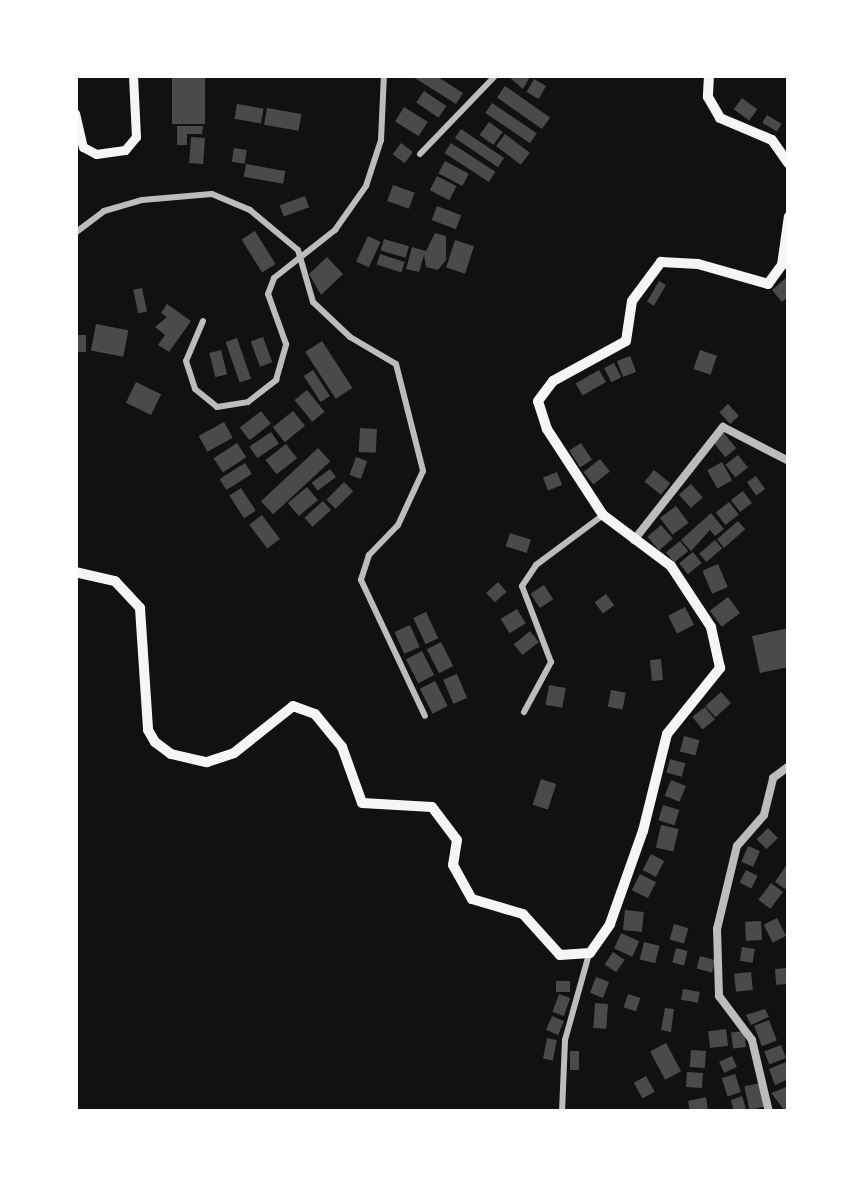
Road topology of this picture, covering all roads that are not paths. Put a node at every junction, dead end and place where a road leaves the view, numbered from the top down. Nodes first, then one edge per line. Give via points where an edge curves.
1 (133, 75) edge
2 (384, 75) edge
3 (496, 75) edge
4 (709, 75) edge
5 (75, 112) edge
6 (420, 154) dead end
7 (789, 164) edge
8 (789, 216) edge
9 (75, 233) edge
10 (302, 258) junction
11 (203, 321) dead end
12 (789, 461) edge
13 (602, 515) junction
14 (634, 540) junction
15 (75, 572) edge
16 (524, 712) dead end
17 (425, 716) dead end
18 (789, 766) edge
19 (590, 953) junction
20 (562, 1112) edge
21 (769, 1112) edge

1 - 5 main road via 136,137 124,150 96,154 83,147
2 - 10 street via 380,140 366,186 334,230
3 - 6 street
4 - 7 highway via 708,97 720,118 772,140
8 - 13 highway via 782,264 768,284 688,262 660,262 632,301 626,341 545,389 540,416
9 - 10 street via 104,211 142,200 212,194 250,210
10 - 11 street via 274,278 268,294 286,344 276,380 248,402 217,407 195,389 186,361
10 - 17 street via 314,302 350,338 396,364 423,471 398,525 369,555 361,580
12 - 14 street via 722,426
13 - 14 highway
13 - 16 street via 536,565 522,586 551,662
14 - 19 highway via 671,566 711,627 720,668 667,734 644,831 610,924
15 - 19 highway via 116,581 140,608 148,730 163,748 207,762 234,753 293,706 315,714 342,747 362,803 432,807 457,840 453,865 472,899 523,914 560,955
18 - 21 street via 774,778 764,814 737,846 717,929 719,996 752,1040
19 - 20 street via 565,1040

